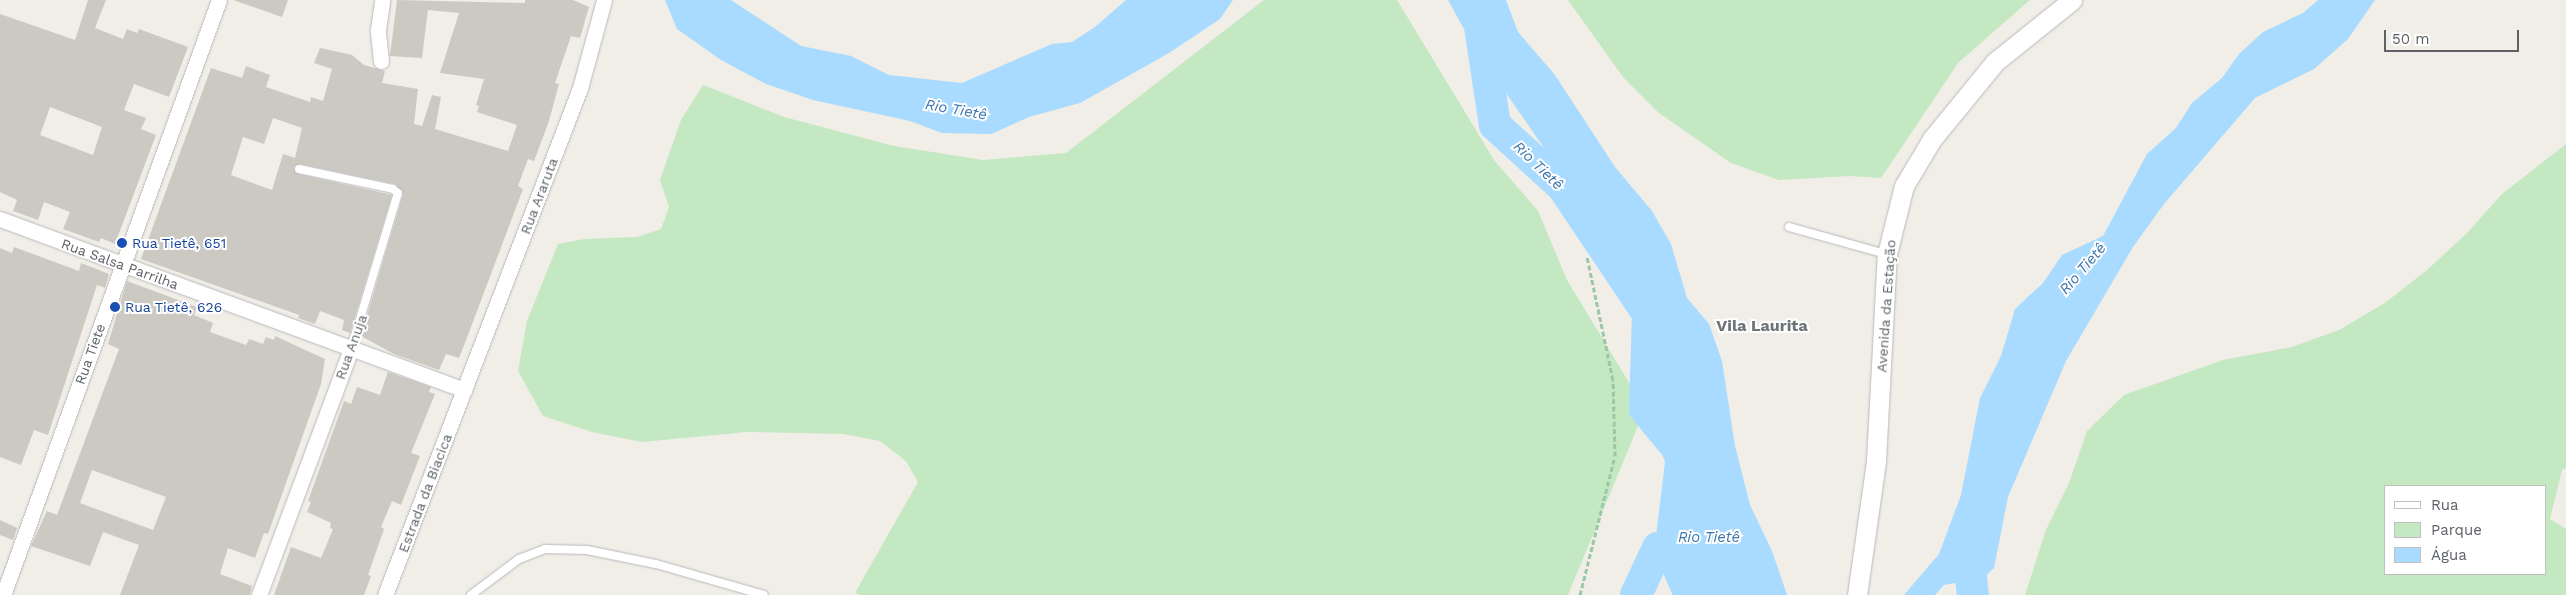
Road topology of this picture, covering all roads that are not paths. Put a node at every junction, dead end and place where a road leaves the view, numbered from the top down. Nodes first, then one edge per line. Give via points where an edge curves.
1 (219, 0) edge
2 (382, 0) edge
3 (604, 0) edge
4 (2072, 0) edge
5 (381, 61) dead end
6 (299, 169) dead end
7 (0, 219) edge
8 (1789, 227) dead end
9 (1887, 254) junction
10 (122, 265) junction
11 (351, 349) junction
12 (466, 390) junction
13 (1857, 593) edge
14 (3, 595) edge
15 (259, 595) edge
16 (385, 595) edge
17 (471, 595) edge
18 (764, 595) edge

1 - 10 street, Rua Tiete
2 - 5 street via 378,30
3 - 12 street, Rua Araruta via 580,88
4 - 9 street, Avenida da Estação via 1995,62 1932,138 1904,186
6 - 11 lane, Rua Anuja via 393,189 398,193
7 - 10 street, Rua Salsa Parrilha
8 - 9 lane
9 - 13 street, Avenida da Estação via 1876,461
10 - 11 street, Rua Salsa Parrilha
10 - 14 street, Rua Tiete
11 - 12 street, Rua Salsa Parrilha
11 - 15 street, Rua Anuja
12 - 16 street, Estrada da Biacica
17 - 18 lane via 520,559 544,549 587,550 656,564

